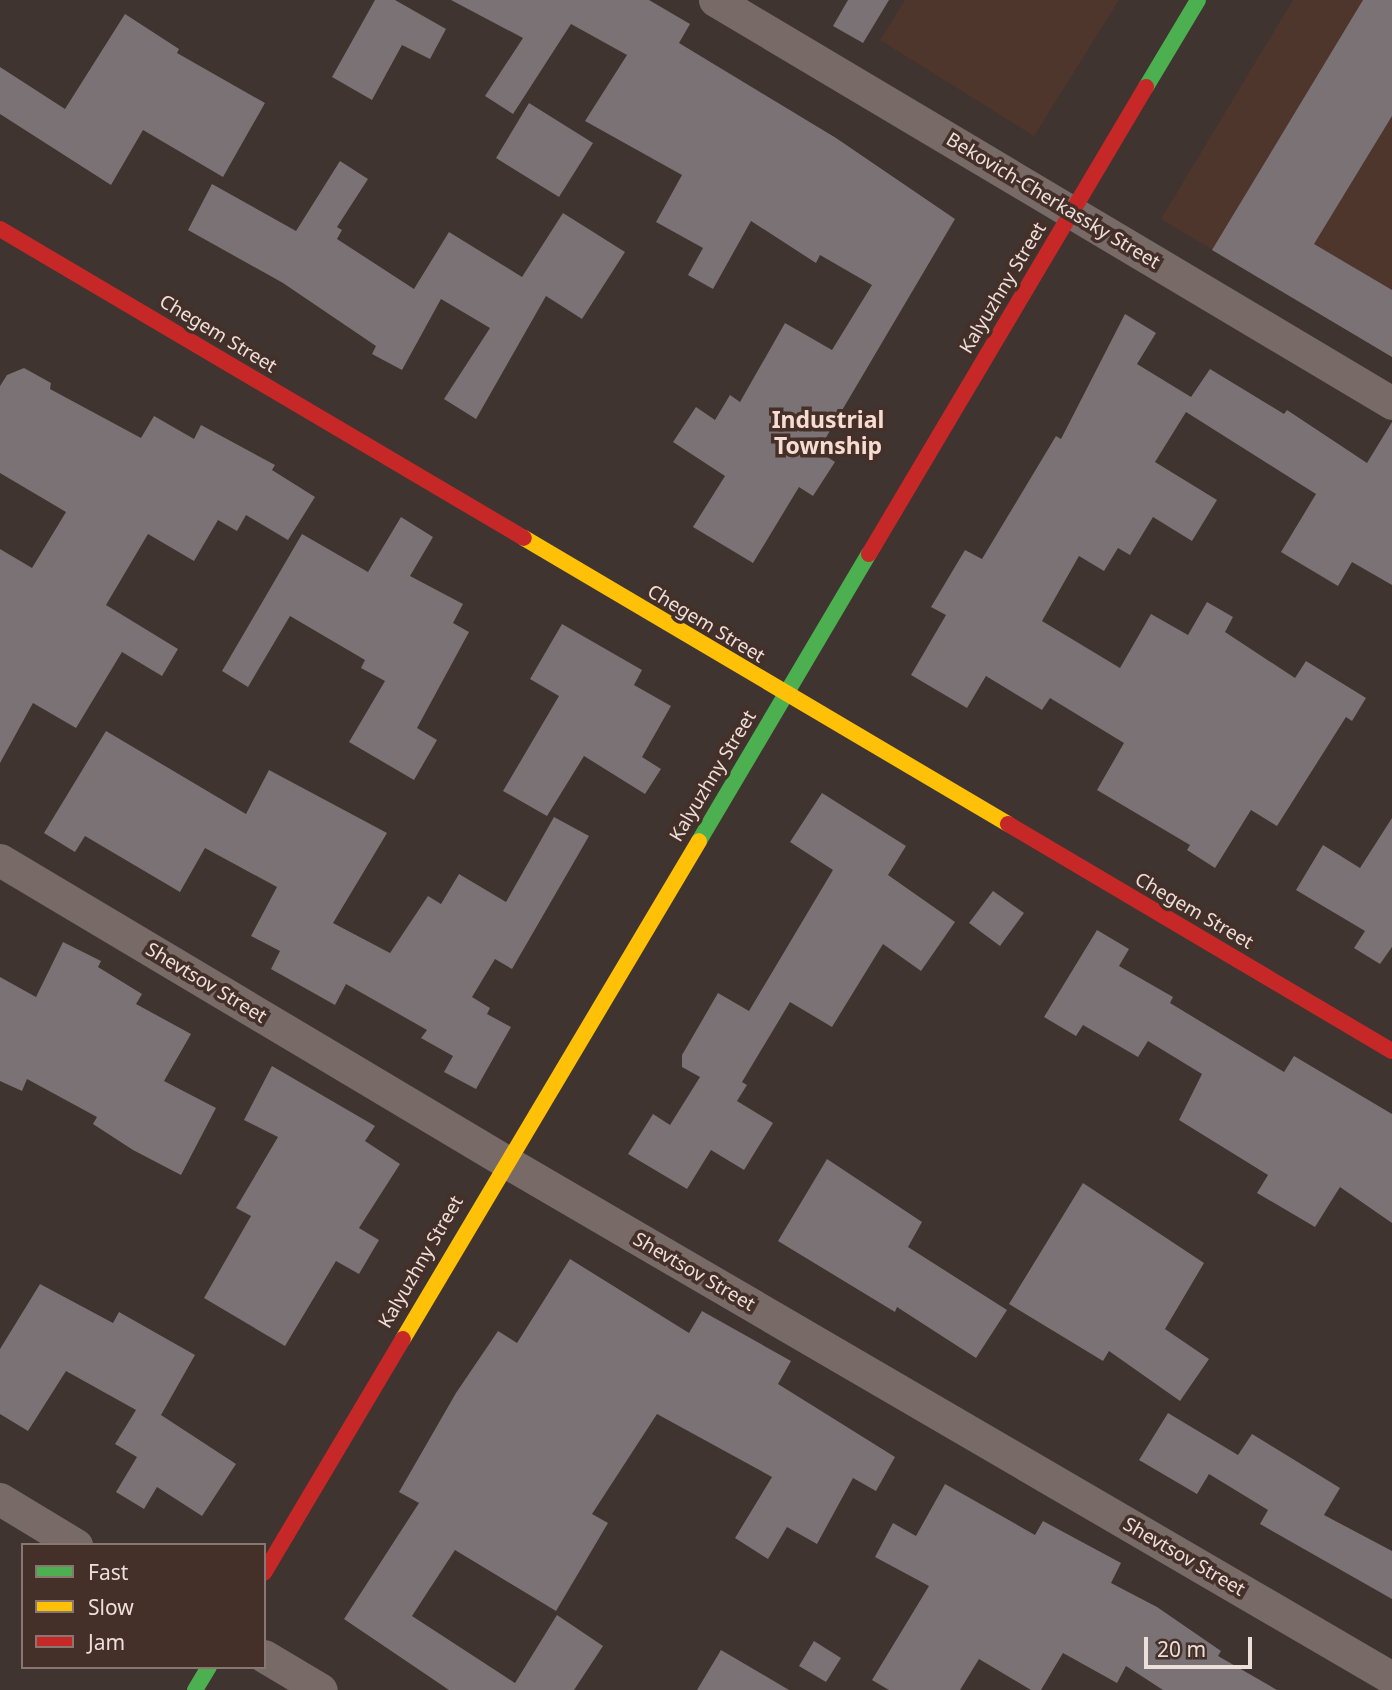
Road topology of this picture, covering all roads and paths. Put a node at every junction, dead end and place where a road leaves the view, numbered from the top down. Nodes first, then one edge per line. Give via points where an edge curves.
1 (715, 0) edge
2 (1198, 0) edge
3 (1072, 213) junction
4 (0, 229) edge
5 (1392, 403) edge
6 (786, 696) junction
7 (0, 859) edge
8 (1392, 1051) edge
9 (505, 1161) junction
10 (0, 1499) edge
11 (73, 1543) edge
12 (266, 1570) edge
13 (266, 1657) edge
14 (208, 1669) edge
15 (1392, 1678) edge
16 (195, 1690) edge
17 (321, 1690) edge

1 - 3 street, Bekovich-Cherkassky Street
2 - 3 street, Kalyuzhny Street
3 - 5 street, Bekovich-Cherkassky Street
3 - 6 street, Kalyuzhny Street
4 - 6 street, Chegem Street
6 - 8 street, Chegem Street
6 - 9 street, Kalyuzhny Street
7 - 9 street, Shevtsov Street
9 - 12 street, Kalyuzhny Street
9 - 15 street, Shevtsov Street
10 - 11 street
13 - 17 street
14 - 16 street

